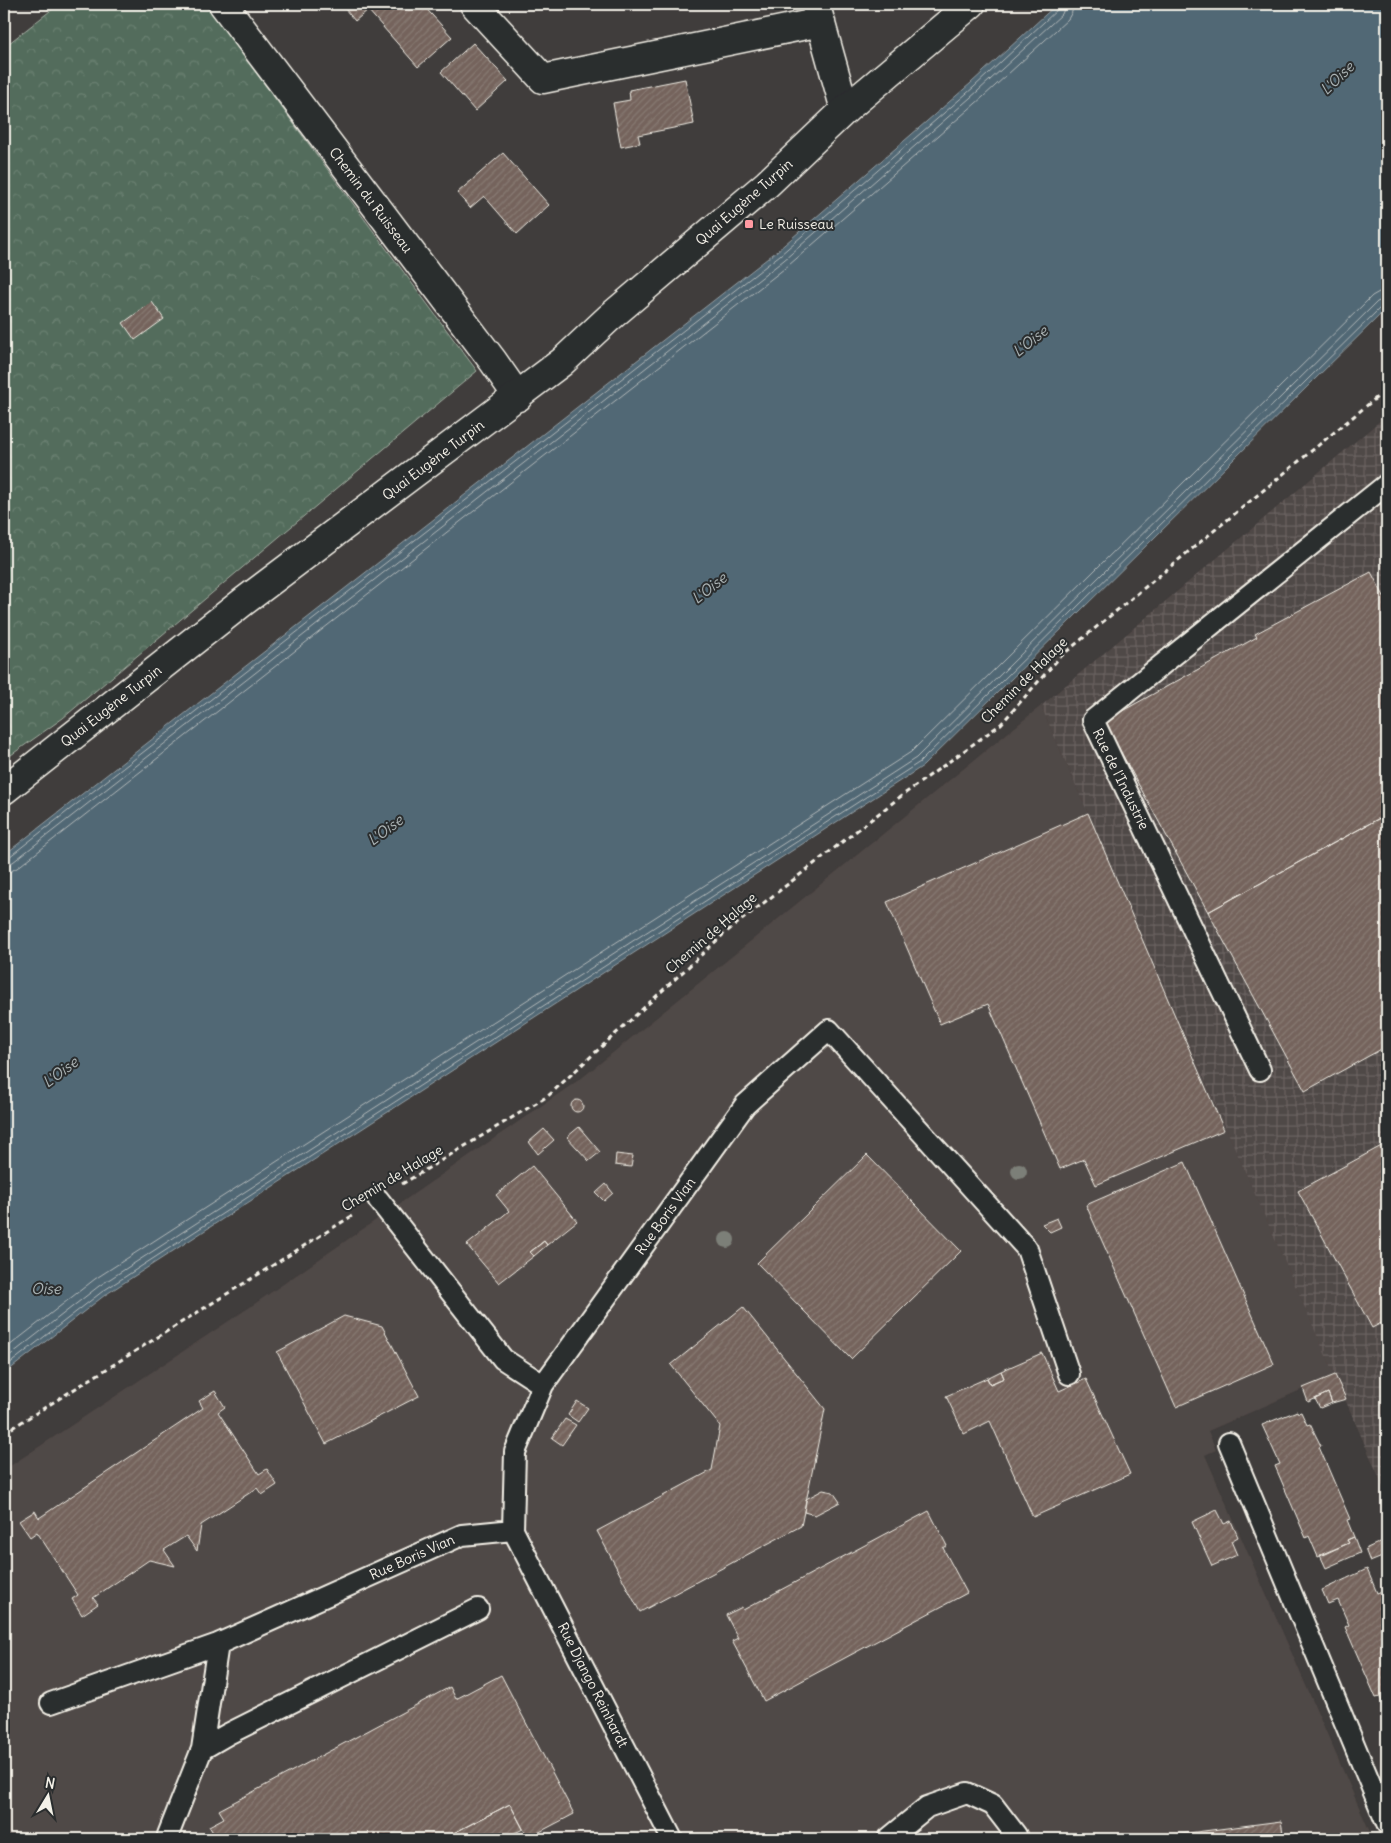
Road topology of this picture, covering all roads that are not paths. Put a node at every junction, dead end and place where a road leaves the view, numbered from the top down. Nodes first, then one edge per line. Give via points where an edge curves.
1 (223, 4) edge
2 (474, 4) edge
3 (971, 4) edge
4 (818, 13) edge
5 (845, 110) junction
6 (518, 397) junction
7 (1387, 484) edge
8 (4, 790) edge
9 (1260, 1070) dead end
10 (378, 1199) road end
11 (1068, 1374) dead end
12 (543, 1385) junction
13 (1229, 1443) dead end
14 (513, 1530) junction
15 (478, 1609) dead end
16 (218, 1644) junction
17 (51, 1703) dead end
18 (202, 1749) junction
19 (1387, 1824) edge
20 (169, 1839) edge
21 (672, 1839) edge
22 (888, 1839) edge
23 (1017, 1839) edge

1 - 6 main road, Chemin du Ruisseau
2 - 4 main road via 543,79
3 - 5 main road, Quai Eugène Turpin
4 - 5 main road
5 - 6 main road, Quai Eugène Turpin via 767,184
6 - 8 main road, Quai Eugène Turpin via 243,602
7 - 9 lane, Rue de l'Industrie via 1093,720
10 - 12 lane via 503,1359
11 - 12 lane, Rue Boris Vian via 1027,1249 829,1030 745,1105
12 - 14 lane, Rue Boris Vian via 515,1452
13 - 19 lane
14 - 16 lane, Rue Boris Vian via 462,1535
14 - 21 lane, Rue Django Reinhardt
15 - 18 lane
16 - 17 lane, Rue Boris Vian
16 - 18 lane
18 - 20 lane
22 - 23 lane via 928,1807 967,1793 993,1805

